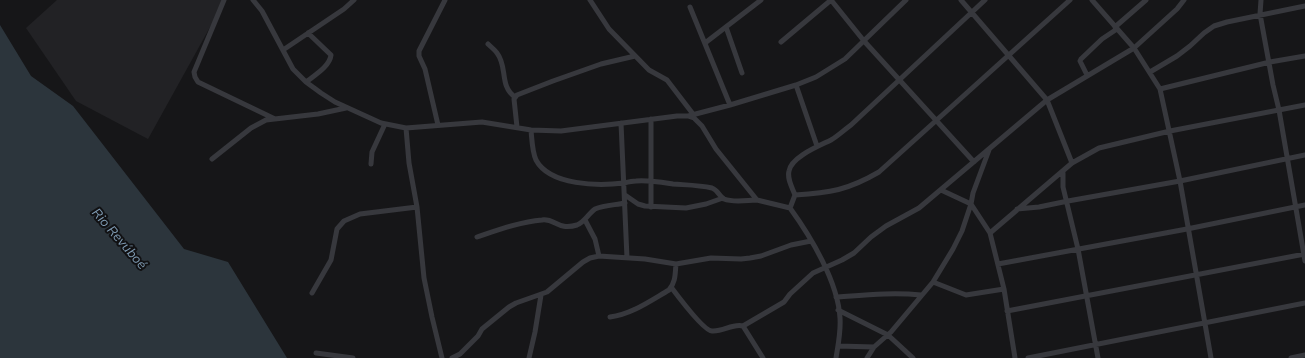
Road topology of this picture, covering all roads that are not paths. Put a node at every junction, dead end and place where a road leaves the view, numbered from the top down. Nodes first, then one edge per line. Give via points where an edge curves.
1 (224, 0) edge
2 (253, 0) edge
3 (354, 0) edge
4 (445, 0) edge
5 (590, 0) edge
6 (761, 0) edge
7 (831, 0) edge
8 (906, 0) edge
9 (961, 0) edge
10 (985, 0) edge
11 (1070, 0) edge
12 (1092, 0) edge
13 (1146, 0) edge
14 (1184, 0) edge
15 (1261, 0) edge
16 (1305, 6) edge
17 (690, 7) dead end
18 (971, 12) junction
19 (1260, 14) junction
20 (726, 27) junction
21 (1116, 28) junction
22 (308, 33) junction
23 (864, 41) junction
24 (781, 42) dead end
25 (705, 43) junction
26 (488, 44) dead end
27 (1134, 48) junction
28 (283, 50) junction
29 (1008, 55) junction
30 (635, 56) junction
31 (1305, 56) edge
32 (1270, 62) junction
33 (1150, 72) junction
34 (742, 73) dead end
35 (1087, 75) junction
36 (900, 80) junction
37 (306, 82) junction
38 (796, 85) junction
39 (1160, 89) junction
40 (515, 97) junction
41 (1048, 100) junction
42 (730, 105) junction
43 (1305, 105) edge
44 (346, 108) junction
45 (1279, 110) junction
46 (690, 115) junction
47 (275, 119) junction
48 (651, 120) junction
49 (936, 121) junction
50 (621, 123) junction
51 (385, 124) junction
52 (438, 125) junction
53 (517, 127) junction
54 (406, 128) junction
55 (531, 130) junction
56 (1170, 131) junction
57 (818, 146) junction
58 (990, 149) junction
59 (1305, 155) edge
60 (1288, 158) junction
61 (212, 160) dead end
62 (974, 162) junction
63 (1072, 163) junction
64 (371, 164) dead end
65 (1063, 172) junction
66 (651, 180) junction
67 (1180, 181) junction
68 (624, 183) junction
69 (941, 190) junction
70 (625, 195) junction
71 (795, 195) junction
72 (723, 198) junction
73 (758, 200) junction
74 (1068, 201) junction
75 (625, 203) junction
76 (971, 204) junction
77 (1305, 205) edge
78 (417, 207) junction
79 (651, 207) junction
80 (1296, 207) junction
81 (790, 208) junction
82 (1017, 209) junction
83 (585, 220) junction
84 (1187, 229) junction
85 (990, 233) junction
86 (477, 236) dead end
87 (811, 241) junction
88 (1078, 249) junction
89 (1304, 254) edge
90 (599, 256) junction
91 (627, 258) junction
92 (1305, 261) edge
93 (676, 264) junction
94 (998, 264) junction
95 (825, 268) junction
96 (1197, 275) junction
97 (933, 282) junction
98 (671, 288) junction
99 (1004, 289) junction
100 (312, 293) dead end
101 (541, 294) junction
102 (921, 295) junction
103 (1087, 295) junction
104 (836, 297) junction
105 (1305, 302) edge
106 (838, 310) junction
107 (1007, 311) junction
108 (610, 317) dead end
109 (1205, 323) junction
110 (743, 326) junction
111 (888, 335) junction
112 (1096, 344) junction
113 (838, 346) junction
114 (874, 348) junction
115 (316, 353) dead end
116 (1305, 355) edge
117 (353, 358) edge
118 (442, 358) edge
119 (452, 358) edge
120 (529, 358) edge
121 (763, 358) edge
122 (836, 358) edge
123 (867, 358) edge
124 (913, 358) edge
125 (1015, 358) edge
126 (1028, 358) edge
127 (1098, 358) edge
128 (1211, 358) edge
129 (1291, 358) edge

1 - 47 street via 194,72 195,77 198,82
2 - 28 street via 262,11
3 - 22 street
4 - 52 street via 419,51
5 - 30 street via 609,29
6 - 20 street
7 - 23 street
7 - 24 street
8 - 23 street
9 - 18 street
10 - 18 street
11 - 29 street
12 - 21 street
13 - 21 street
14 - 27 street
15 - 19 street
16 - 19 street
17 - 25 street
18 - 29 street
18 - 36 street
19 - 32 street
19 - 33 street via 1214,26 1177,56
20 - 25 street
20 - 34 street
21 - 27 street
21 - 35 street via 1080,60
22 - 28 street
22 - 37 street via 332,57
23 - 36 street
23 - 38 street via 846,59 816,77
25 - 42 street
26 - 40 street via 497,53 508,91
27 - 33 street
27 - 35 street
28 - 37 street via 293,69
29 - 41 street
29 - 49 street
30 - 40 street via 601,64
30 - 46 street via 649,70 667,80
31 - 32 street
32 - 39 street
32 - 45 street
33 - 39 street
35 - 41 street
36 - 49 street
36 - 57 street via 851,125
37 - 44 street
38 - 42 street
38 - 57 street
39 - 56 street
40 - 53 street
41 - 58 street
41 - 63 street
42 - 46 street
43 - 45 street
44 - 47 street
44 - 51 street
45 - 56 street
45 - 60 street
46 - 48 street
46 - 73 street via 702,126 716,149
47 - 61 street via 266,120 251,128
48 - 50 street
48 - 66 street
49 - 62 street
49 - 71 street via 879,172 863,181 838,191
50 - 55 street via 561,131
50 - 68 street
51 - 54 street
51 - 64 street via 372,152
52 - 53 street via 482,122
52 - 54 street
53 - 55 street
54 - 78 street
55 - 68 street via 537,162 552,175 581,184
56 - 63 street via 1098,148
56 - 67 street
57 - 71 street via 792,164 789,170 788,178
58 - 62 street
58 - 76 street
59 - 60 street
60 - 67 street
60 - 80 street
62 - 69 street
63 - 65 street
65 - 74 street via 1063,187
65 - 82 street
66 - 68 street
66 - 72 street via 716,189
66 - 79 street
67 - 74 street
67 - 84 street
68 - 70 street
69 - 76 street
69 - 95 street via 919,208 886,226 854,253
70 - 75 street
70 - 79 street via 638,204
71 - 81 street
72 - 73 street
72 - 79 street via 686,208
73 - 81 street
74 - 82 street
74 - 88 street
75 - 83 street via 601,207 594,210
75 - 91 street
76 - 85 street
76 - 97 street via 962,231
77 - 80 street
78 - 100 street via 360,214 344,221 337,229 331,260
78 - 118 street via 424,278
80 - 84 street
80 - 89 street
81 - 87 street
82 - 85 street
83 - 86 street via 577,225 565,227 544,220
83 - 90 street via 595,239
84 - 88 street
84 - 96 street
85 - 94 street
87 - 93 street via 750,258 711,258
87 - 95 street
88 - 94 street
88 - 103 street
89 - 92 street
89 - 96 street
90 - 91 street
90 - 101 street via 583,262 551,290
91 - 93 street
93 - 98 street
94 - 99 street
95 - 104 street
95 - 110 street via 805,279 784,302
96 - 103 street
96 - 109 street
97 - 99 street via 966,295
97 - 102 street
98 - 108 street via 634,310
98 - 110 street via 709,330 739,324
99 - 107 street
101 - 119 street via 510,307 482,329 460,354
101 - 120 street
102 - 104 street via 872,294
102 - 111 street
103 - 107 street
103 - 112 street
104 - 106 street
105 - 109 street
106 - 111 street
106 - 113 street
107 - 125 street
109 - 112 street
109 - 128 street
110 - 121 street
111 - 114 street
111 - 124 street
112 - 126 street
112 - 127 street
113 - 114 street
113 - 122 street
114 - 123 street
115 - 117 street
116 - 129 street

